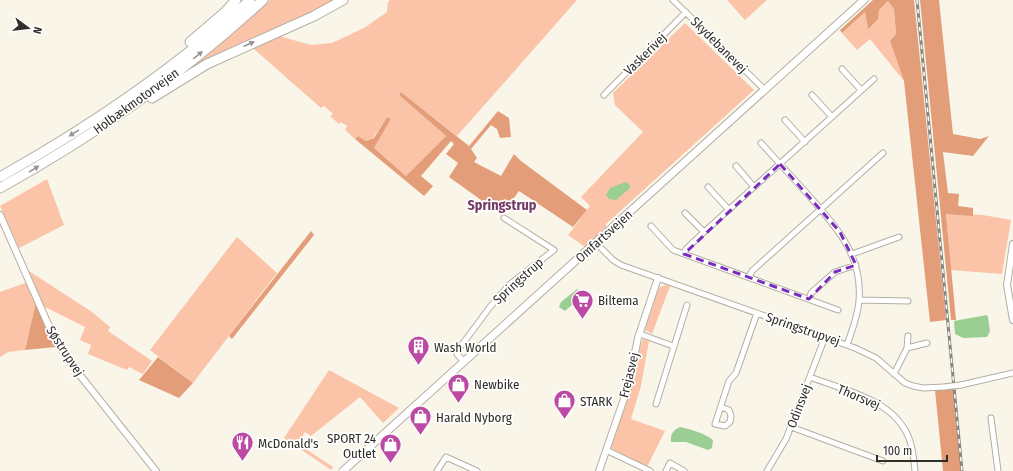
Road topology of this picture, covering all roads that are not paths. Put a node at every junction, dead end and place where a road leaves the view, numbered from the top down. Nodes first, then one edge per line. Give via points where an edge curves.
1 (236, 0) edge
2 (250, 0) edge
3 (263, 0) edge
4 (343, 0) edge
5 (673, 0) edge
6 (864, 0) edge
7 (686, 12) junction
8 (842, 69) dead end
9 (874, 78) dead end
10 (765, 90) junction
11 (862, 90) junction
12 (604, 95) dead end
13 (812, 95) dead end
14 (109, 110) junction
15 (117, 116) junction
16 (832, 117) junction
17 (785, 120) dead end
18 (805, 142) junction
19 (761, 143) dead end
20 (883, 153) dead end
21 (780, 164) junction
22 (736, 166) dead end
23 (0, 176) edge
24 (708, 187) dead end
25 (754, 187) junction
26 (0, 188) edge
27 (729, 210) junction
28 (821, 210) junction
29 (685, 213) dead end
30 (0, 215) edge
31 (504, 218) dead end
32 (651, 226) dead end
33 (704, 232) junction
34 (900, 237) dead end
35 (596, 243) junction
36 (1013, 244) edge
37 (684, 254) junction
38 (852, 254) junction
39 (856, 266) junction
40 (1011, 270) edge
41 (658, 278) junction
42 (749, 278) junction
43 (808, 299) junction
44 (859, 300) junction
45 (908, 301) dead end
46 (687, 305) dead end
47 (838, 310) dead end
48 (757, 313) junction
49 (1013, 320) edge
50 (640, 334) junction
51 (908, 336) dead end
52 (825, 337) junction
53 (927, 343) dead end
54 (847, 345) junction
55 (674, 346) junction
56 (907, 348) junction
57 (464, 362) junction
58 (1013, 373) edge
59 (894, 374) junction
60 (810, 377) junction
61 (656, 404) dead end
62 (721, 407) dead end
63 (991, 418) dead end
64 (791, 427) junction
65 (606, 450) junction
66 (883, 461) dead end
67 (642, 469) edge
68 (769, 470) edge
69 (156, 471) edge
70 (343, 471) edge
71 (437, 471) edge
72 (477, 471) edge
73 (599, 471) edge
74 (650, 471) edge
75 (666, 471) edge
76 (684, 471) edge
77 (915, 471) edge
78 (998, 471) edge

1 - 14 highway via 204,31
2 - 14 highway, Holbækmotorvejen via 177,60
15 -> 3 highway, Holbækmotorvejen via 184,66
15 -> 4 highway via 140,106 207,64 314,16
5 - 7 street, Skydebanevej
6 - 10 main road, Omfartsvejen
7 - 10 street, Skydebanevej
7 - 12 street, Vaskerivej
8 - 11 street
9 - 11 street
10 - 35 main road, Omfartsvejen
11 - 16 street
13 - 16 street
14 -> 23 highway, Holbækmotorvejen
26 -> 15 highway, Holbækmotorvejen
16 - 18 street
17 - 18 street
18 - 21 street
19 - 21 street
20 - 28 street
21 - 25 street
21 - 28 street
22 - 25 street
24 - 27 street
25 - 27 street
27 - 33 street
28 - 38 street via 840,232
28 - 42 street via 752,271
29 - 33 street
30 - 69 street, Søstrupvej via 49,329 60,348
31 - 57 street, Springstrup via 554,250 513,282 490,306 458,350 457,354
32 - 37 street via 673,250
33 - 37 street via 686,248
34 - 38 street
35 - 41 street, Springstrupvej via 617,263
35 - 57 main road, Omfartsvejen
36 - 40 street
37 - 42 street
38 - 39 street
39 - 43 street via 835,272 811,293
39 - 44 street
40 - 49 street via 1007,292
41 - 48 street, Springstrupvej
41 - 50 street, Frejasvej
42 - 43 street
43 - 47 street
44 - 45 street
44 - 54 street via 855,323
46 - 55 street
48 - 52 street, Springstrupvej
48 - 62 street
50 - 55 street
50 - 65 street, Frejasvej via 629,381
51 - 56 street
52 - 54 street, Springstrupvej
52 - 60 street, Odinsvej
53 - 56 street
54 - 59 street, Springstrupvej via 869,354
55 - 61 street
56 - 59 street
57 - 70 main road, Omfartsvejen
58 - 59 street, Springstrupvej, bridge via 962,385 917,388
60 - 64 street, Odinsvej
60 - 77 street, Thorsvej via 871,400 891,412 908,436
63 - 78 street
64 - 66 street
64 - 68 street, Odinsvej
65 - 67 street
65 - 73 street, Frejasvej
67 - 74 street
71 - 72 street via 446,457
75 - 76 street via 670,463

